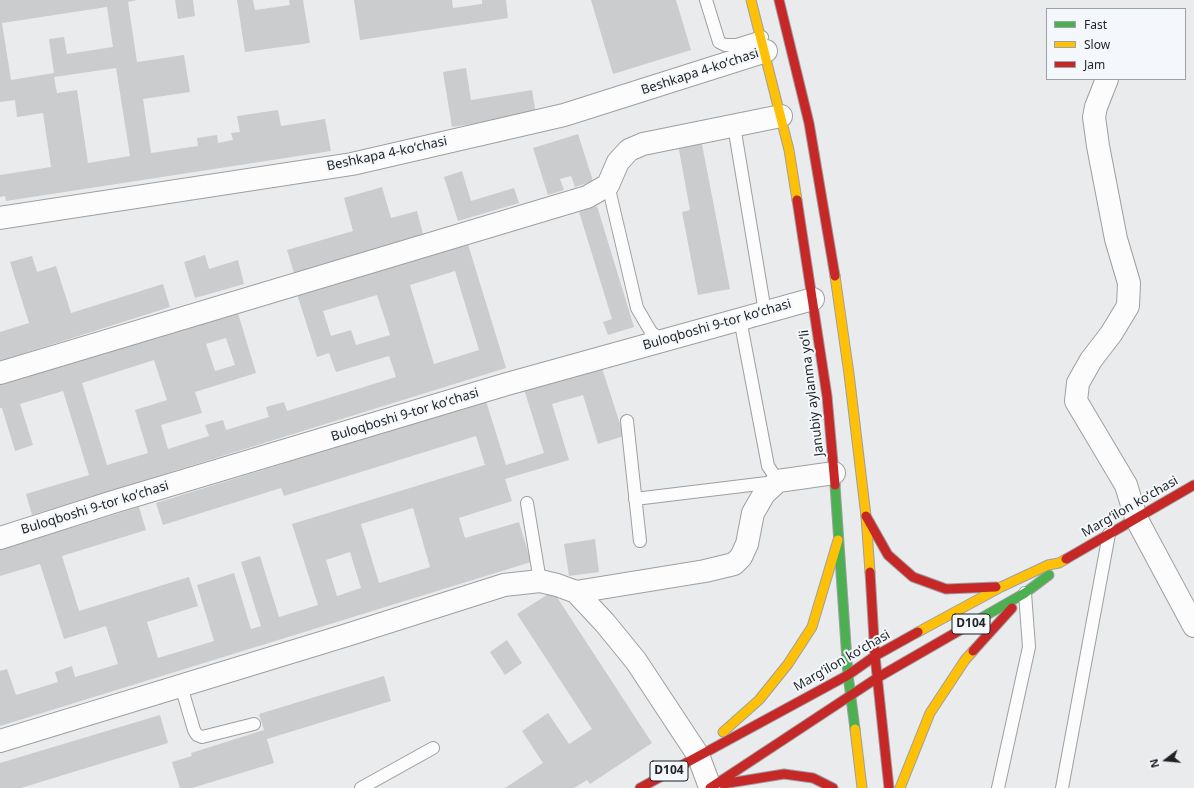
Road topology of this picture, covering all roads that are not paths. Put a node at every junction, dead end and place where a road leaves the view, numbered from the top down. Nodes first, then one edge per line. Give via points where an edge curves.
1 (706, 0) edge
2 (751, 0) edge
3 (779, 0) edge
4 (764, 44) junction
5 (1107, 80) edge
6 (780, 116) junction
7 (734, 126) junction
8 (608, 185) junction
9 (0, 218) edge
10 (813, 299) junction
11 (765, 312) junction
12 (740, 319) junction
13 (663, 340) junction
14 (0, 373) edge
15 (627, 421) dead end
16 (834, 473) junction
17 (778, 482) junction
18 (1194, 485) edge
19 (635, 499) junction
20 (527, 503) dead end
21 (866, 516) junction
22 (1136, 518) junction
23 (839, 533) junction
24 (1109, 534) junction
25 (0, 538) edge
26 (640, 542) dead end
27 (1059, 563) junction
28 (540, 582) junction
29 (1001, 587) junction
30 (576, 592) junction
31 (1025, 594) junction
32 (1194, 626) edge
33 (875, 656) junction
34 (848, 675) junction
35 (878, 678) junction
36 (181, 686) junction
37 (850, 695) junction
38 (254, 724) dead end
39 (0, 741) edge
40 (433, 748) dead end
41 (698, 755) junction
42 (361, 788) edge
43 (640, 788) edge
44 (710, 788) edge
45 (833, 788) edge
46 (862, 788) edge
47 (889, 788) edge
48 (900, 788) edge
49 (998, 788) edge
50 (1062, 788) edge

1 - 4 lane via 719,42 725,45
2 - 4 main road, Janubiy aylanma yoʻli
3 - 21 main road via 809,124 829,237
4 - 6 main road, Janubiy aylanma yoʻli
4 - 9 street, Beshkapa 4-koʻchasi via 564,115 352,164
5 - 22 street via 1094,117 1116,239 1129,283 1128,306 1078,383 1076,401 1126,485
6 - 7 street
6 - 10 main road, Janubiy aylanma yoʻli via 789,150
7 - 8 street via 643,144 629,150 618,162
7 - 11 lane
8 - 13 lane via 637,308 651,332
8 - 14 street via 587,197
10 - 11 street, Buloqboshi 9-tor koʻchasi
10 - 16 main road, Janubiy aylanma yoʻli via 827,396
11 - 12 street, Buloqboshi 9-tor koʻchasi
12 - 13 street, Buloqboshi 9-tor koʻchasi
12 - 17 lane via 768,466
13 - 25 street, Buloqboshi 9-tor koʻchasi via 507,384
15 - 19 lane
16 - 17 street
16 - 23 main road, Janubiy aylanma yoʻli
17 - 19 lane
17 - 30 street via 764,494 753,513 747,544 741,557 734,564
18 - 22 main road, Margʻilon koʻchasi / D104
19 - 26 lane
20 - 28 lane
21 - 29 main road via 888,555 913,577 946,589
21 - 33 main road
22 - 24 main road, Margʻilon koʻchasi / D104
22 - 32 street
23 - 34 main road, Janubiy aylanma yoʻli
23 - 41 main road via 828,579 812,627 788,664 759,700
24 - 27 main road, Margʻilon koʻchasi / D104
24 - 50 lane
27 - 29 main road, Margʻilon koʻchasi / D104 via 1048,565
27 - 31 main road, Margʻilon koʻchasi / D104 via 1048,576
28 - 30 street
28 - 36 street via 504,585
29 - 33 main road, Margʻilon koʻchasi / D104
30 - 41 street via 636,661
31 - 35 main road, Margʻilon koʻchasi / D104
31 - 48 main road via 965,660 930,713
31 - 49 lane via 1029,647
33 - 34 main road, Margʻilon koʻchasi / D104
33 - 35 main road
34 - 37 main road, Janubiy aylanma yoʻli
34 - 41 main road, Margʻilon koʻchasi / D104
35 - 37 main road, Margʻilon koʻchasi / D104
35 - 47 main road
36 - 38 lane via 197,735 202,737
36 - 39 street
37 - 44 main road, Margʻilon koʻchasi / D104
37 - 46 main road, Janubiy aylanma yoʻli
40 - 42 lane
41 - 43 main road, Margʻilon koʻchasi / D104
41 - 44 street
44 - 45 main road via 752,778 784,774 813,778

